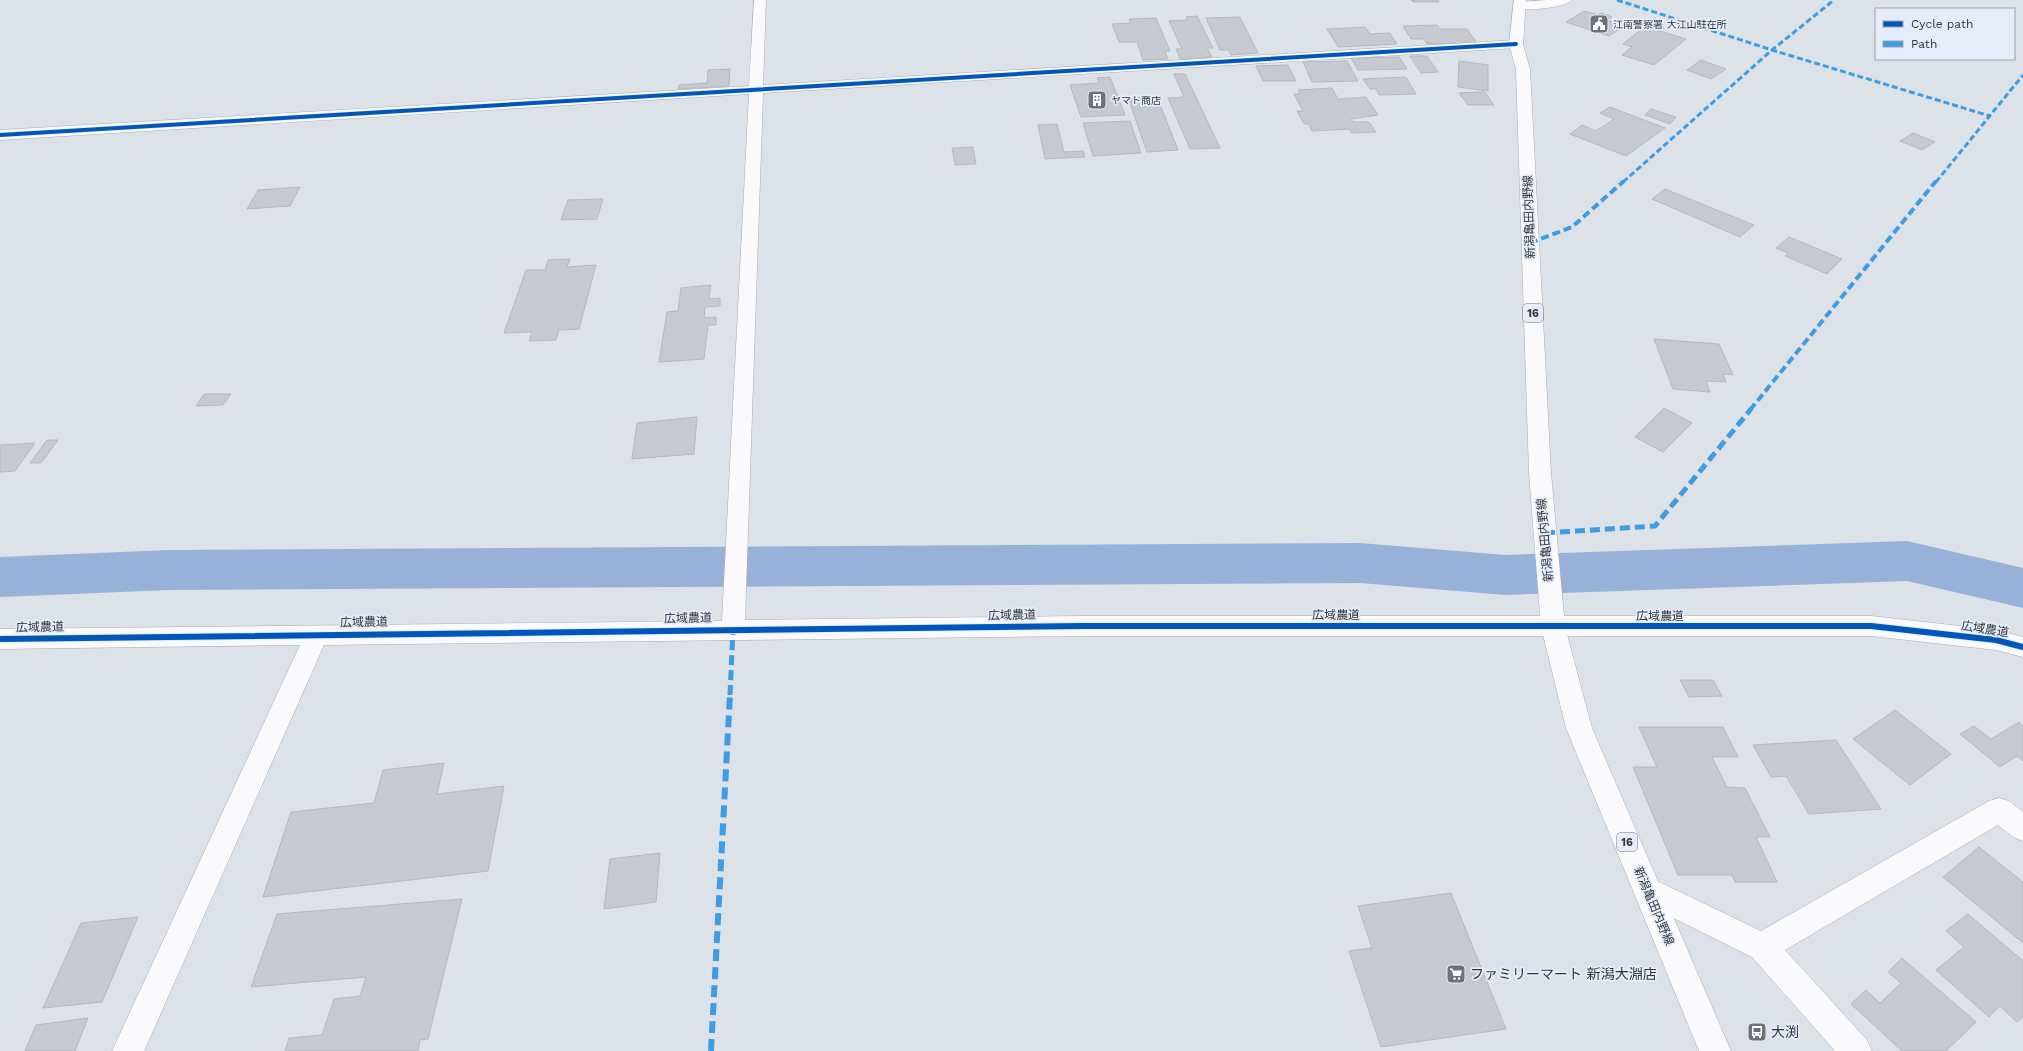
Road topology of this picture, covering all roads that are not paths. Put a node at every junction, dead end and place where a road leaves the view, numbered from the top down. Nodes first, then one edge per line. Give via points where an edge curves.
1 (760, 0) edge
2 (1565, 0) edge
3 (1520, 3) edge
4 (1516, 44) junction
5 (756, 90) junction
6 (0, 135) edge
7 (1553, 627) junction
8 (733, 629) junction
9 (317, 634) junction
10 (0, 639) edge
11 (2023, 647) edge
12 (2023, 828) edge
13 (1647, 890) junction
14 (1762, 947) junction
15 (128, 1051) edge
16 (1715, 1051) edge
17 (1856, 1051) edge

1 - 5 street
2 - 3 street
3 - 4 street, 新潟亀田内野線 / 16
4 - 5 street
4 - 7 street, 新潟亀田内野線 / 16 via 1523,69 1540,473
5 - 6 street
5 - 8 street
7 - 8 street, 広域農道 via 1084,626
7 - 11 street, 広域農道 via 1871,626 1996,640
7 - 13 street, 新潟亀田内野線 / 16 via 1579,728
8 - 9 street, 広域農道
9 - 10 street, 広域農道
9 - 15 street
12 - 14 street via 1999,810
13 - 14 street
13 - 16 street, 新潟亀田内野線 / 16
14 - 17 street

